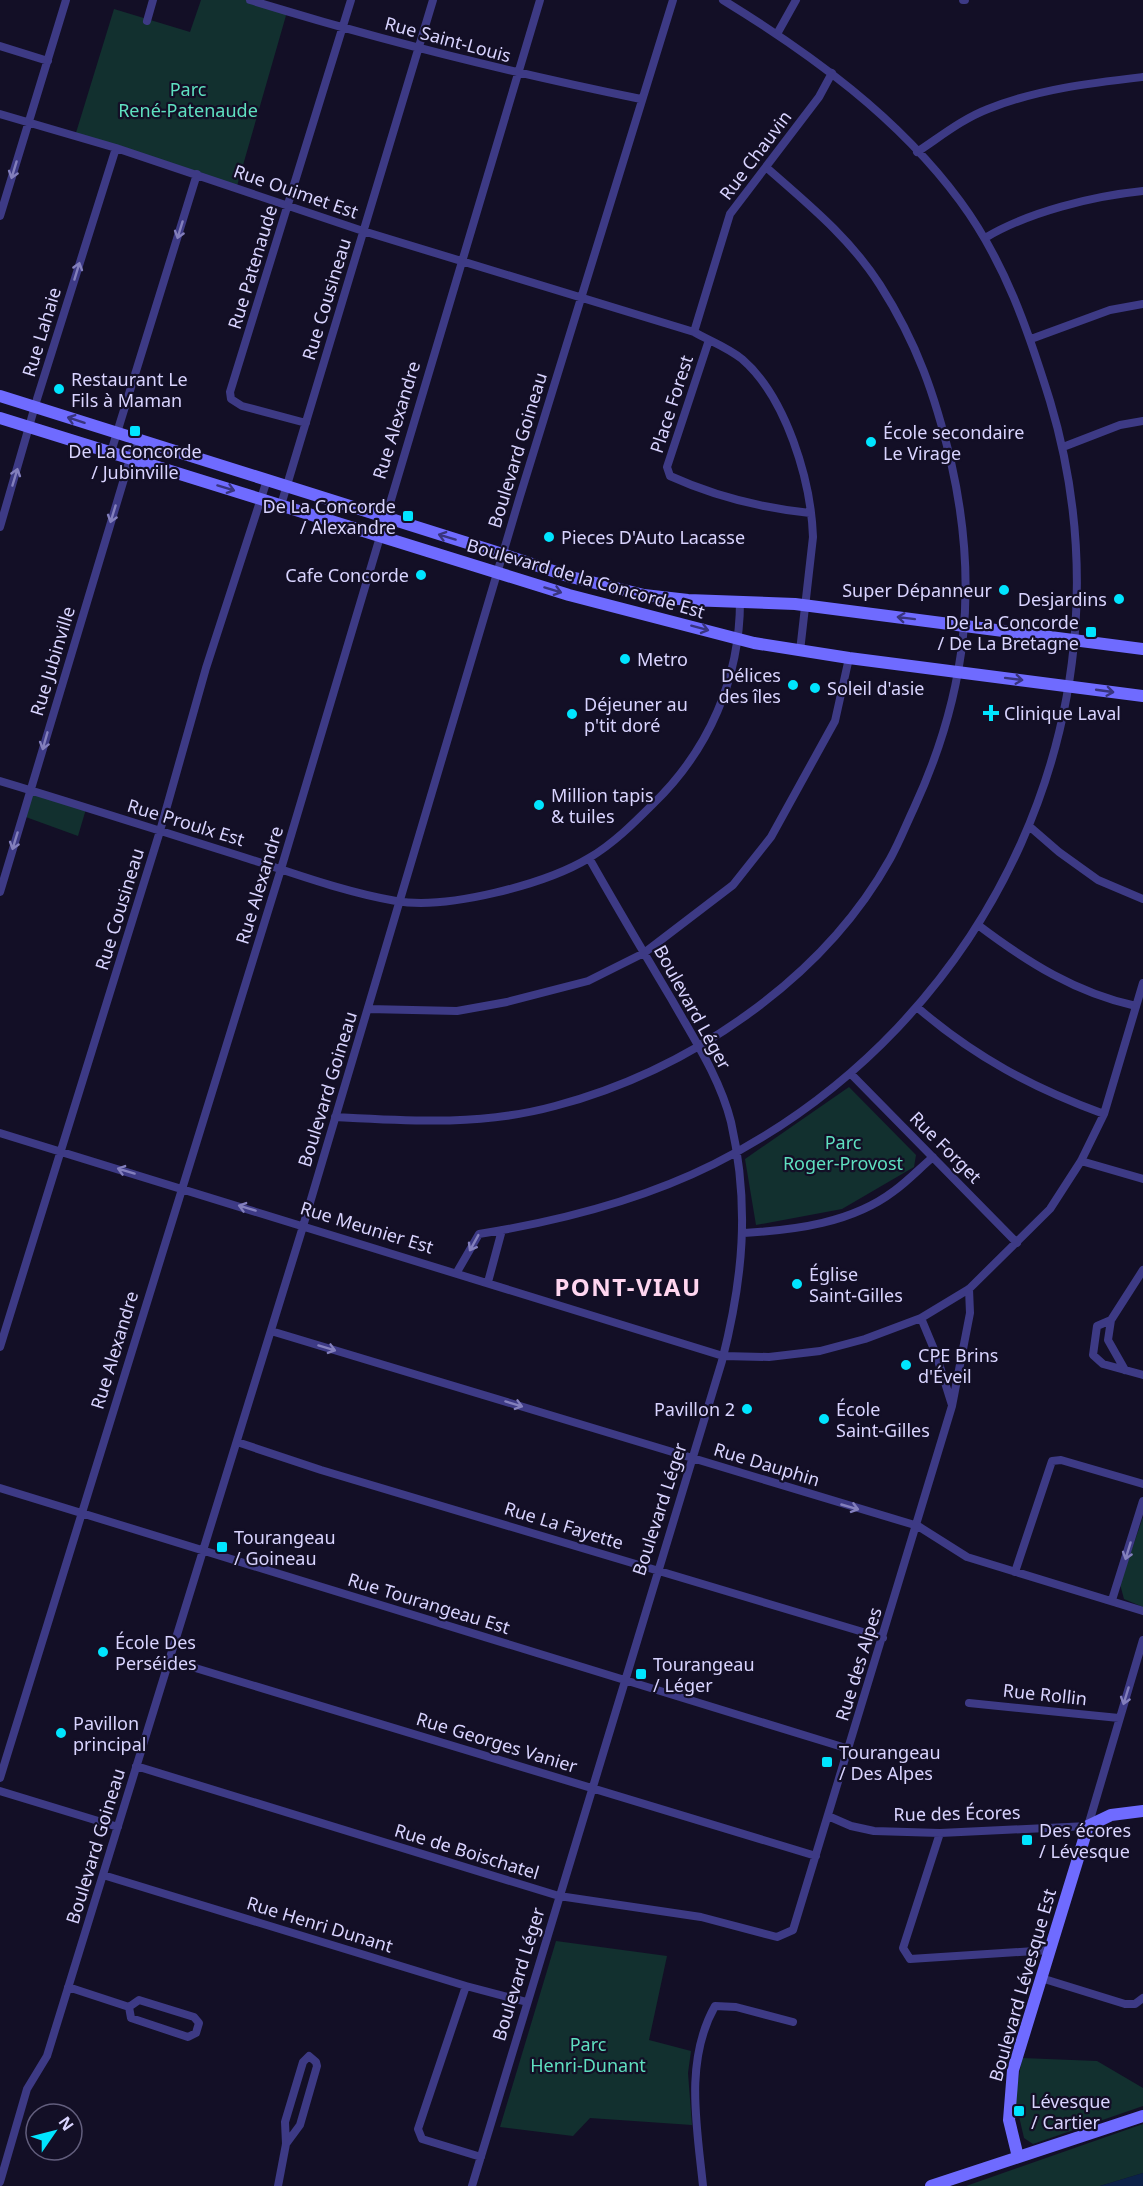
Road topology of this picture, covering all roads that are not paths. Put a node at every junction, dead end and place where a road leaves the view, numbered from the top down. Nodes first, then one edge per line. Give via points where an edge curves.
1 (66, 0) edge
2 (153, 0) edge
3 (250, 0) edge
4 (351, 0) edge
5 (433, 0) edge
6 (540, 0) edge
7 (673, 0) edge
8 (723, 0) edge
9 (796, 0) edge
10 (147, 21) dead end
11 (344, 29) junction
12 (777, 34) junction
13 (0, 46) edge
14 (419, 48) junction
15 (48, 61) junction
16 (832, 72) junction
17 (518, 74) junction
18 (1143, 77) edge
19 (641, 99) junction
20 (0, 114) edge
21 (29, 123) junction
22 (117, 148) junction
23 (917, 152) junction
24 (767, 168) junction
25 (197, 174) junction
26 (1143, 191) edge
27 (288, 206) junction
28 (0, 216) edge
29 (363, 231) junction
30 (985, 238) junction
31 (462, 261) junction
32 (582, 297) junction
33 (1143, 304) edge
34 (694, 332) junction
35 (1031, 339) junction
36 (709, 340) junction
37 (0, 396) edge
38 (35, 407) junction
39 (0, 418) edge
40 (1143, 421) edge
41 (306, 423) junction
42 (30, 427) junction
43 (117, 433) junction
44 (136, 439) junction
45 (1063, 447) junction
46 (111, 452) junction
47 (130, 458) junction
48 (267, 480) junction
49 (287, 486) junction
50 (261, 499) junction
51 (281, 505) junction
52 (810, 513) junction
53 (385, 517) junction
54 (0, 528) edge
55 (381, 537) junction
56 (503, 555) junction
57 (497, 573) junction
58 (740, 601) junction
59 (806, 605) junction
60 (964, 626) junction
61 (738, 639) junction
62 (1074, 641) junction
63 (1143, 649) edge
64 (800, 651) junction
65 (849, 658) junction
66 (960, 672) junction
67 (1068, 686) junction
68 (1143, 696) edge
69 (0, 782) edge
70 (31, 791) junction
71 (1029, 826) junction
72 (160, 831) junction
73 (589, 858) junction
74 (281, 869) junction
75 (0, 892) edge
76 (1143, 899) edge
77 (398, 902) junction
78 (978, 925) junction
79 (644, 953) junction
80 (1143, 983) edge
81 (1136, 1006) junction
82 (368, 1008) junction
83 (918, 1008) junction
84 (698, 1045) junction
85 (850, 1074) junction
86 (1104, 1114) junction
87 (335, 1117) junction
88 (0, 1133) edge
89 (61, 1151) junction
90 (736, 1151) junction
91 (933, 1157) junction
92 (1080, 1161) junction
93 (1143, 1179) edge
94 (182, 1188) junction
95 (303, 1225) junction
96 (502, 1230) junction
97 (744, 1233) junction
98 (1017, 1243) junction
99 (1143, 1270) edge
100 (457, 1272) junction
101 (488, 1282) junction
102 (969, 1289) junction
103 (921, 1318) junction
104 (1111, 1320) junction
105 (271, 1331) junction
106 (0, 1347) edge
107 (723, 1356) junction
108 (1125, 1370) junction
109 (1143, 1375) edge
110 (952, 1406) junction
111 (237, 1442) junction
112 (693, 1459) junction
113 (1143, 1484) edge
114 (0, 1488) edge
115 (1143, 1501) edge
116 (81, 1513) junction
117 (918, 1526) junction
118 (203, 1551) junction
119 (657, 1570) junction
120 (1015, 1572) junction
121 (1112, 1600) junction
122 (1143, 1611) edge
123 (883, 1638) junction
124 (1143, 1640) edge
125 (169, 1660) junction
126 (624, 1680) junction
127 (969, 1703) dead end
128 (1119, 1718) junction
129 (849, 1749) junction
130 (136, 1766) junction
131 (0, 1778) edge
132 (592, 1788) junction
133 (0, 1791) edge
134 (1143, 1812) edge
135 (828, 1816) junction
136 (1088, 1826) junction
137 (118, 1827) junction
138 (940, 1833) junction
139 (816, 1856) junction
140 (103, 1875) junction
141 (559, 1896) junction
142 (793, 1930) joint
143 (1050, 1950) junction
144 (1041, 1978) junction
145 (466, 1986) junction
146 (68, 1987) junction
147 (1143, 1998) edge
148 (527, 2002) junction
149 (129, 2007) junction
150 (793, 2022) dead end
151 (1143, 2116) edge
152 (286, 2144) junction
153 (481, 2157) junction
154 (1018, 2157) junction
155 (0, 2182) edge
156 (278, 2186) edge
157 (472, 2186) edge
158 (703, 2186) edge
159 (931, 2186) edge

1 - 15 street
2 - 10 street
3 - 11 street, Rue Saint-Louis
4 - 11 street, Rue Patenaude
5 - 14 street, Rue Cousineau
6 - 17 street, Rue Alexandre
7 - 19 street, Boulevard Goineau
8 - 12 street
9 - 12 street
11 - 14 street, Rue Saint-Louis
11 - 27 street, Rue Patenaude
12 - 16 street
13 - 15 street
14 - 17 street, Rue Saint-Louis
14 - 29 street, Rue Cousineau
15 - 21 street
16 - 23 street
16 - 24 street, Rue Chauvin via 819,97
17 - 19 street, Rue Saint-Louis
17 - 31 street, Rue Alexandre
18 - 23 street via 1074,85 989,109 961,122
19 - 32 street, Boulevard Goineau
20 - 21 street, Rue Ouimet Est
21 - 22 street, Rue Ouimet Est
21 -> 28 street
22 - 25 street, Rue Ouimet Est
38 -> 22 street, Rue Lahaie
23 - 30 street via 958,198
24 - 34 street, Rue Chauvin via 730,214
24 - 60 street via 832,225 858,255 880,285 921,361 937,402 959,500 965,554
25 - 27 street, Rue Ouimet Est
25 -> 43 street
26 - 30 street via 1039,213
27 - 29 street, Rue Ouimet Est
27 - 41 street, Rue Patenaude via 230,392 231,399 242,406
29 - 31 street, Rue Ouimet Est
29 - 41 street, Rue Cousineau
30 - 35 street via 1014,294
31 - 32 street, Rue Ouimet Est
31 - 53 street, Rue Alexandre
32 - 34 street, Rue Ouimet Est
32 - 56 street, Boulevard Goineau
33 - 35 street via 1110,310
34 - 36 street, Rue Ouimet Est
35 - 45 street
36 - 52 street, Rue Ouimet Est via 743,361 771,394 798,456
36 - 52 street, Place Forest via 667,467 670,476 750,503
37 - 38 street, Boulevard de la Concorde Est
38 - 42 street, Rue Lahaie
43 -> 38 street, Boulevard de la Concorde Est
39 - 42 street, Boulevard de la Concorde Est
40 - 45 street via 1120,425
41 - 49 street, Rue Cousineau
42 - 46 street, Boulevard de la Concorde Est
54 -> 42 street, Rue Lahaie
43 - 44 street, Boulevard de la Concorde Est
43 - 46 street
44 - 47 street, Rue Jubinville
44 - 48 street, Boulevard de la Concorde Est
45 - 62 street via 1075,518
46 - 47 street, Boulevard de la Concorde Est
47 -> 50 street, Boulevard de la Concorde Est
47 -> 70 street, Rue Jubinville
48 - 49 street, Boulevard de la Concorde Est
48 - 50 street, Rue Cousineau
49 - 51 street, Rue Cousineau
49 - 53 street, Boulevard de la Concorde Est
50 - 51 street, Boulevard de la Concorde Est
50 - 72 street, Rue Cousineau via 206,668
51 - 55 street, Boulevard de la Concorde Est
52 - 59 street, Rue Ouimet Est via 812,552
53 - 55 street, Rue Alexandre
56 -> 53 street, Boulevard de la Concorde Est
55 - 57 street, Boulevard de la Concorde Est
55 - 74 street, Rue Alexandre
56 - 57 street, Boulevard Goineau
56 - 58 street, Boulevard de la Concorde Est via 633,593
57 -> 61 street, Boulevard de la Concorde Est
57 - 77 street, Boulevard Goineau
58 - 59 street, Boulevard de la Concorde Est
58 - 61 street, Rue Proulx Est
60 -> 59 street, Boulevard de la Concorde Est
59 - 64 street, Rue Ouimet Est
60 - 62 street, Boulevard de la Concorde Est
60 - 66 street
61 - 64 street, Boulevard de la Concorde Est
61 - 73 street, Rue Proulx Est via 714,723 694,758 640,818
62 - 63 street, Boulevard de la Concorde Est
62 - 67 street
64 - 65 street, Boulevard de la Concorde Est
65 - 66 street, Boulevard de la Concorde Est
65 - 79 street via 835,721 771,837 733,885
66 -> 67 street, Boulevard de la Concorde Est
66 - 84 street via 933,766 890,860 866,896 831,940 783,988 748,1017
67 -> 68 street, Boulevard de la Concorde Est
67 - 71 street via 1059,738
69 - 70 street, Rue Proulx Est
70 - 72 street, Rue Proulx Est
70 -> 75 street, Rue Jubinville
71 - 76 street via 1098,880
71 - 78 street
72 - 74 street, Rue Proulx Est
72 - 89 street, Rue Cousineau
73 - 77 street, Rue Proulx Est via 514,888 435,902
73 - 79 street, Boulevard Léger
74 - 77 street, Rue Proulx Est
74 - 94 street, Rue Alexandre
77 - 82 street, Boulevard Goineau
78 - 81 street via 1019,956 1063,981 1104,999
78 - 83 street
79 - 82 street via 588,981 507,1002 457,1011
79 - 84 street, Boulevard Léger
80 - 81 street, Rue Meunier Est
81 - 86 street, Rue Meunier Est
82 - 87 street, Boulevard Goineau
83 - 85 street
83 - 86 street via 946,1033 1018,1079
84 - 87 street via 640,1075 555,1106 489,1119 444,1122
84 - 90 street, Boulevard Léger via 713,1072
85 - 90 street via 796,1115
85 - 91 street, Rue Forget
86 - 92 street, Rue Meunier Est
87 - 95 street, Boulevard Goineau
88 - 89 street, Rue Meunier Est
94 -> 89 street, Rue Meunier Est
89 - 106 street, Rue Cousineau
90 - 96 street via 714,1164 601,1209
90 - 97 street, Boulevard Léger via 742,1178
91 - 97 street via 893,1192 860,1209 789,1230
91 - 98 street, Rue Forget
92 - 93 street
92 - 98 street, Rue Meunier Est via 1050,1209
95 -> 94 street, Rue Meunier Est
94 - 116 street, Rue Alexandre
95 - 100 street, Rue Meunier Est
95 - 105 street, Boulevard Goineau
96 -> 100 street via 479,1234
96 - 101 street
97 - 107 street, Boulevard Léger via 740,1275
98 - 102 street, Rue Meunier Est
99 - 104 street
100 - 101 street, Rue Meunier Est
101 - 107 street, Rue Meunier Est
102 - 103 street, Rue Meunier Est
102 - 110 street, Rue des Alpes via 970,1313
103 - 107 street, Rue Meunier Est via 820,1351 769,1357
103 - 110 street
104 - 108 street via 1108,1340
104 - 108 street via 1097,1326 1093,1355 1103,1364
105 - 111 street, Boulevard Goineau
105 -> 112 street, Rue Dauphin
107 - 112 street, Boulevard Léger
108 - 109 street
110 - 117 street, Rue des Alpes
111 - 118 street, Boulevard Goineau
111 - 119 street, Rue La Fayette
112 -> 117 street, Rue Dauphin
112 - 119 street, Boulevard Léger
113 - 120 street via 1061,1460 1052,1461
114 - 116 street, Rue Tourangeau Est
115 -> 121 street
116 - 118 street, Rue Tourangeau Est
116 - 131 street, Rue Alexandre
117 - 120 street, Rue Dauphin via 967,1557
117 - 123 street, Rue des Alpes
118 - 125 street, Boulevard Goineau
118 - 126 street, Rue Tourangeau Est
119 - 123 street, Rue La Fayette
119 - 126 street, Boulevard Léger
120 - 121 street, Rue Dauphin
121 - 122 street, Rue Dauphin
123 - 129 street, Rue des Alpes
124 -> 128 street
125 - 130 street, Boulevard Goineau
125 - 132 street, Rue Georges Vanier
126 - 129 street, Rue Tourangeau Est
126 - 132 street, Boulevard Léger
127 - 128 street, Rue Rollin
128 - 136 street
129 - 135 street, Rue des Alpes
130 - 137 street, Boulevard Goineau
130 - 141 street, Rue de Boischatel
132 - 139 street, Rue Georges Vanier
132 - 141 street, Boulevard Léger
133 - 137 street
134 - 136 street via 1112,1815
135 - 138 street, Rue des Écores via 874,1831
135 - 139 street, Rue des Alpes
136 - 138 street, Rue des Écores
136 - 143 street, Boulevard Lévesque Est
137 - 140 street, Boulevard Goineau
138 - 143 street via 903,1948 910,1959
139 - 142 street, Rue des Alpes
140 - 145 street, Rue Henri Dunant
140 - 146 street, Boulevard Goineau
141 - 142 street, Rue de Boischatel via 701,1917 777,1937
141 - 148 street, Boulevard Léger
143 - 144 street, Boulevard Lévesque Est
144 - 147 street via 1125,2004 1135,2004
144 - 154 street, Boulevard Lévesque Est via 1010,2092 1009,2120
145 - 148 street, Rue Henri Dunant
145 - 153 street via 418,2135
146 - 149 street
146 - 155 street, Boulevard Goineau via 47,2056 27,2089
148 - 153 street, Boulevard Léger
149 - 149 street via 131,2018 188,2037 196,2033 199,2023 194,2017 139,2000
150 - 158 street via 736,2007 715,2006 696,2069
151 - 154 street
152 - 152 street via 300,2125 317,2066 309,2056 303,2062 285,2122
152 - 156 street
153 - 157 street, Boulevard Léger
154 - 159 street

